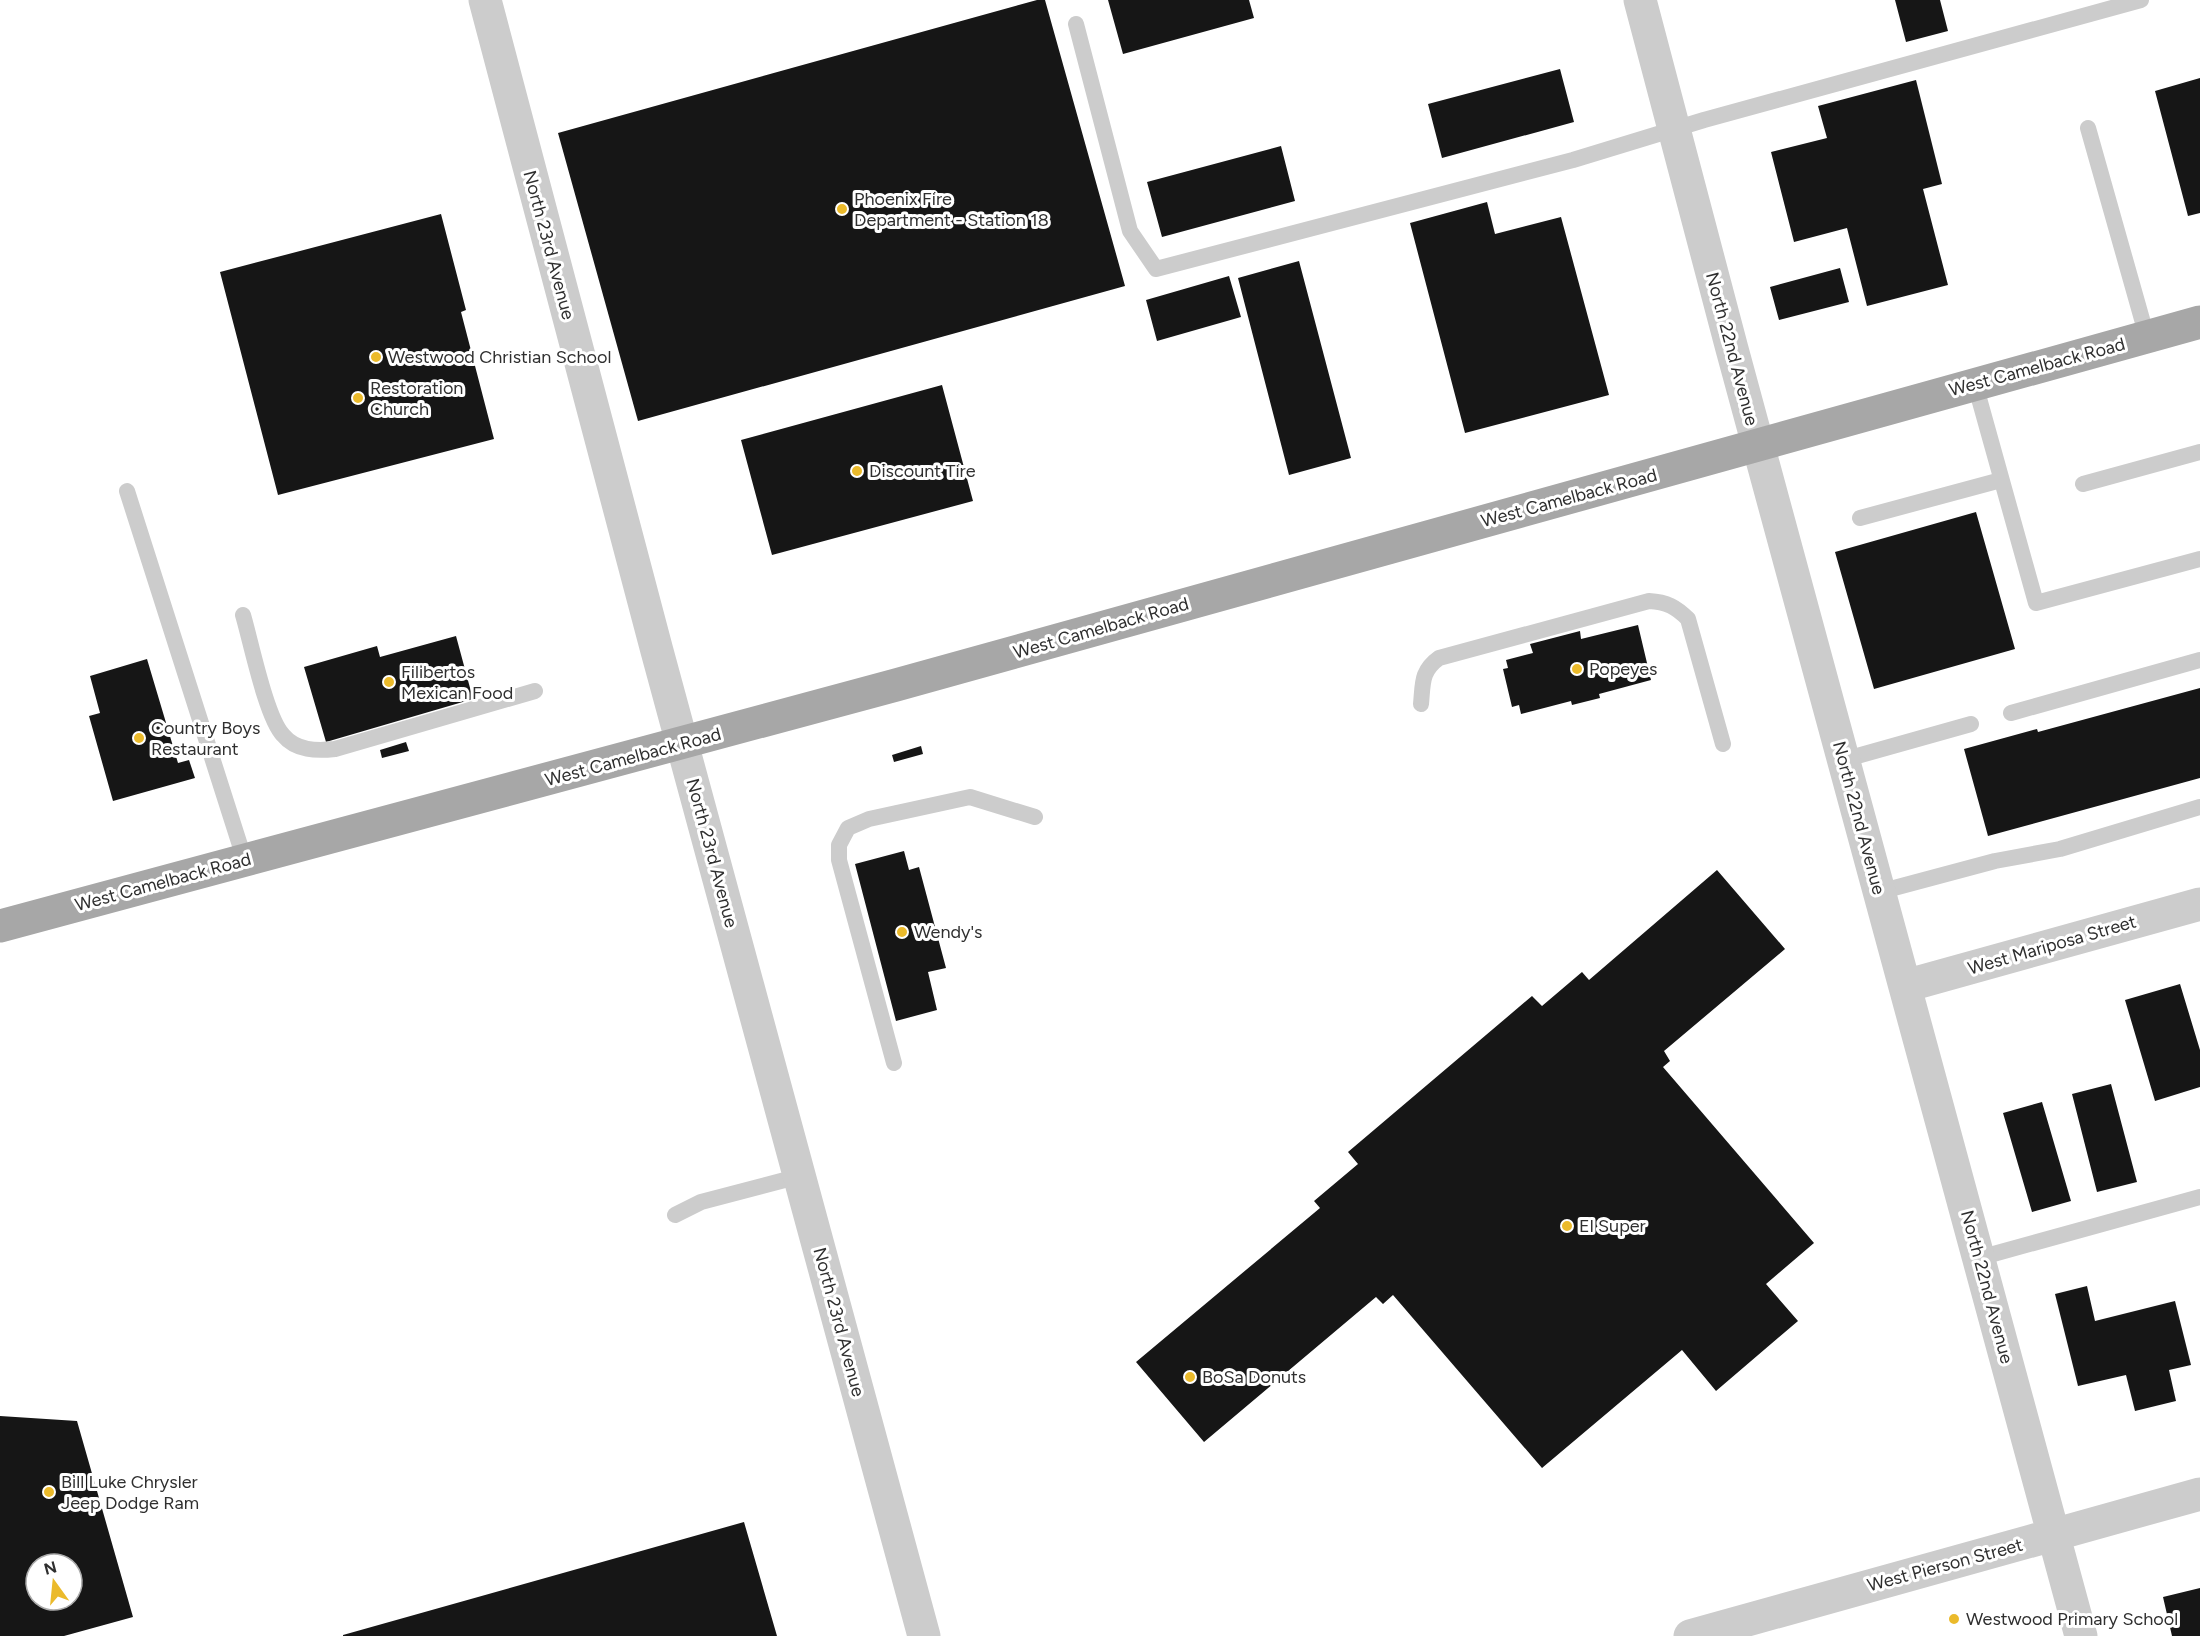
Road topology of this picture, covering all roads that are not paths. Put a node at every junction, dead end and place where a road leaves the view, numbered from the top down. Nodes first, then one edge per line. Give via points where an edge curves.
1 (485, 0) edge
2 (1640, 0) edge
3 (2142, 0) edge
4 (1076, 24) dead end
5 (2088, 128) dead end
6 (1674, 129) junction
7 (2200, 322) edge
8 (2147, 337) junction
9 (1975, 384) junction
10 (1758, 445) junction
11 (2200, 452) edge
12 (2001, 480) junction
13 (2083, 484) dead end
14 (127, 491) dead end
15 (1860, 518) dead end
16 (2200, 559) edge
17 (243, 615) dead end
18 (2200, 660) edge
19 (535, 692) dead end
20 (1421, 704) dead end
21 (2012, 713) dead end
22 (1971, 724) dead end
23 (682, 744) junction
24 (1723, 744) dead end
25 (1843, 760) junction
26 (2200, 807) edge
27 (1035, 817) dead end
28 (245, 861) junction
29 (1879, 892) junction
30 (2200, 903) edge
31 (0, 926) edge
32 (1905, 986) junction
33 (894, 1063) dead end
34 (800, 1176) junction
35 (2200, 1197) edge
36 (675, 1215) dead end
37 (1979, 1258) junction
38 (2200, 1494) edge
39 (2054, 1535) junction
40 (924, 1636) edge
41 (1690, 1636) edge
42 (2082, 1636) edge

1 - 23 street, North 23rd Avenue
2 - 6 street, North 22nd Avenue
3 - 6 lane
4 - 6 lane via 1130,231 1156,269 1573,160
5 - 8 lane
6 - 10 street, North 22nd Avenue
7 - 8 main road, West Camelback Road
8 - 9 main road, West Camelback Road
9 - 10 main road, West Camelback Road
9 - 12 lane
10 - 23 main road, West Camelback Road
10 - 25 street, North 22nd Avenue
11 - 13 lane
12 - 15 lane
12 - 16 lane via 2037,603
14 - 28 lane
17 - 19 lane via 273,720 283,736 314,751 335,749
18 - 21 lane
20 - 24 lane via 1424,676 1428,666 1439,658 1649,601 1663,602 1688,619
22 - 25 lane
23 - 28 main road, West Camelback Road
23 - 34 street, North 23rd Avenue
25 - 29 street, North 22nd Avenue
26 - 29 lane via 2060,849 1995,861
27 - 33 lane via 970,797 869,819 848,828 838,845
28 - 31 main road, West Camelback Road
29 - 32 street, North 22nd Avenue
30 - 32 street, West Mariposa Street
32 - 37 street, North 22nd Avenue
34 - 36 lane via 701,1202
34 - 40 street, North 23rd Avenue
35 - 37 lane
37 - 39 street, North 22nd Avenue
38 - 39 street, West Pierson Street
39 - 41 street, West Pierson Street
39 - 42 street, North 22nd Avenue

